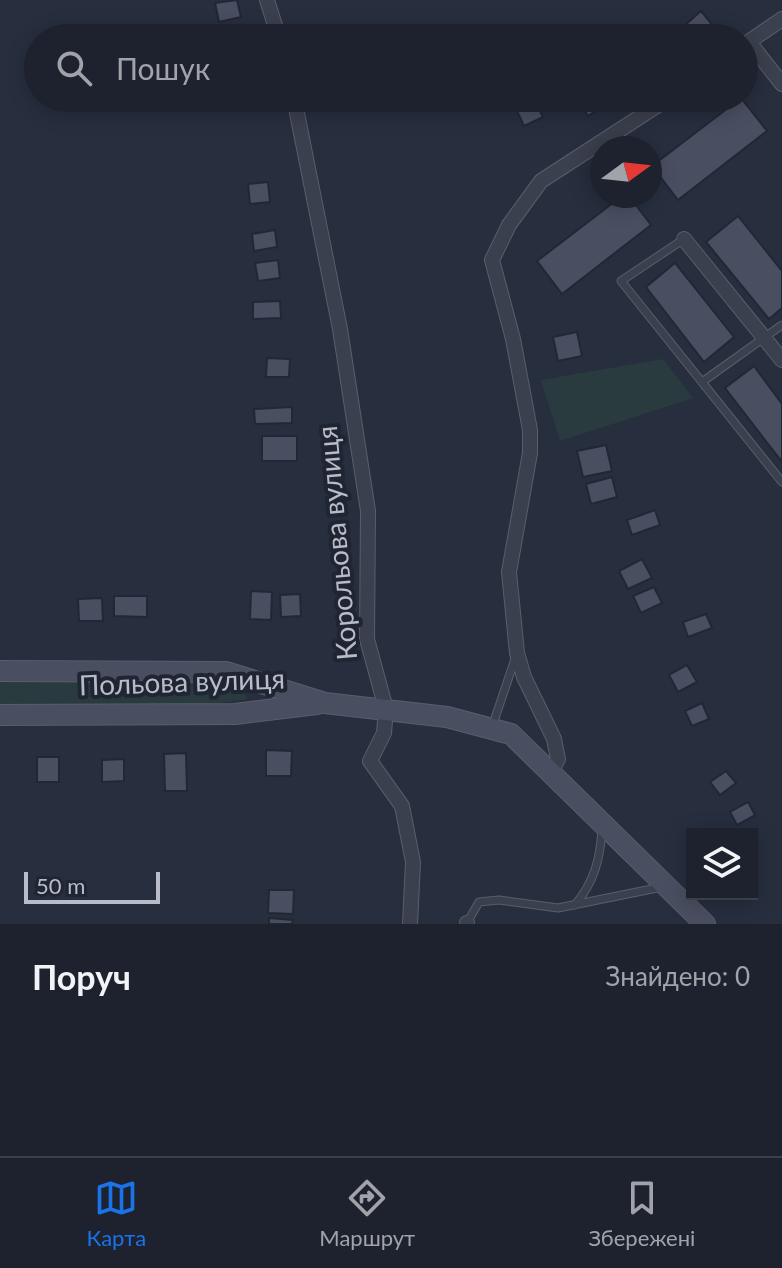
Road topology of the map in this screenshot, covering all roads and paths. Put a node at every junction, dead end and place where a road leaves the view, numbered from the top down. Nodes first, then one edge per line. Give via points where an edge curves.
1 (267, 0) edge
2 (782, 19) edge
3 (275, 24) edge
4 (758, 35) edge
5 (758, 57) edge
6 (782, 84) edge
7 (297, 112) edge
8 (647, 112) edge
9 (684, 239) joint
10 (782, 325) edge
11 (764, 337) junction
12 (782, 360) edge
13 (702, 382) junction
14 (782, 482) edge
15 (517, 653) junction
16 (0, 671) edge
17 (325, 703) junction
18 (386, 709) junction
19 (0, 715) edge
20 (491, 729) junction
21 (551, 772) junction
22 (603, 825) junction
23 (665, 887) junction
24 (575, 905) junction
25 (410, 924) edge
26 (467, 924) edge
27 (705, 924) edge

1 - 3 street
2 - 4 street
5 - 6 street
7 - 18 street, Корольова вулиця via 355,414 368,511 367,639
8 - 15 street via 541,181 509,225 492,260 530,430 509,572
9 - 11 street
9 - 13 lane via 621,281
10 - 11 lane
11 - 12 street
11 - 13 lane
13 - 14 lane
15 - 20 lane
15 - 21 street via 554,739 558,759
16 - 17 main road, Польова вулиця via 226,672
17 - 18 main road
17 - 19 main road, Польова вулиця via 235,714
18 - 20 main road
18 - 25 street, Корольова вулиця via 384,733 370,761 402,806 413,862
20 - 21 main road via 511,734
21 - 22 main road
22 - 23 main road
22 - 24 lane via 598,867
23 - 24 lane
23 - 27 main road
24 - 26 lane via 479,902

